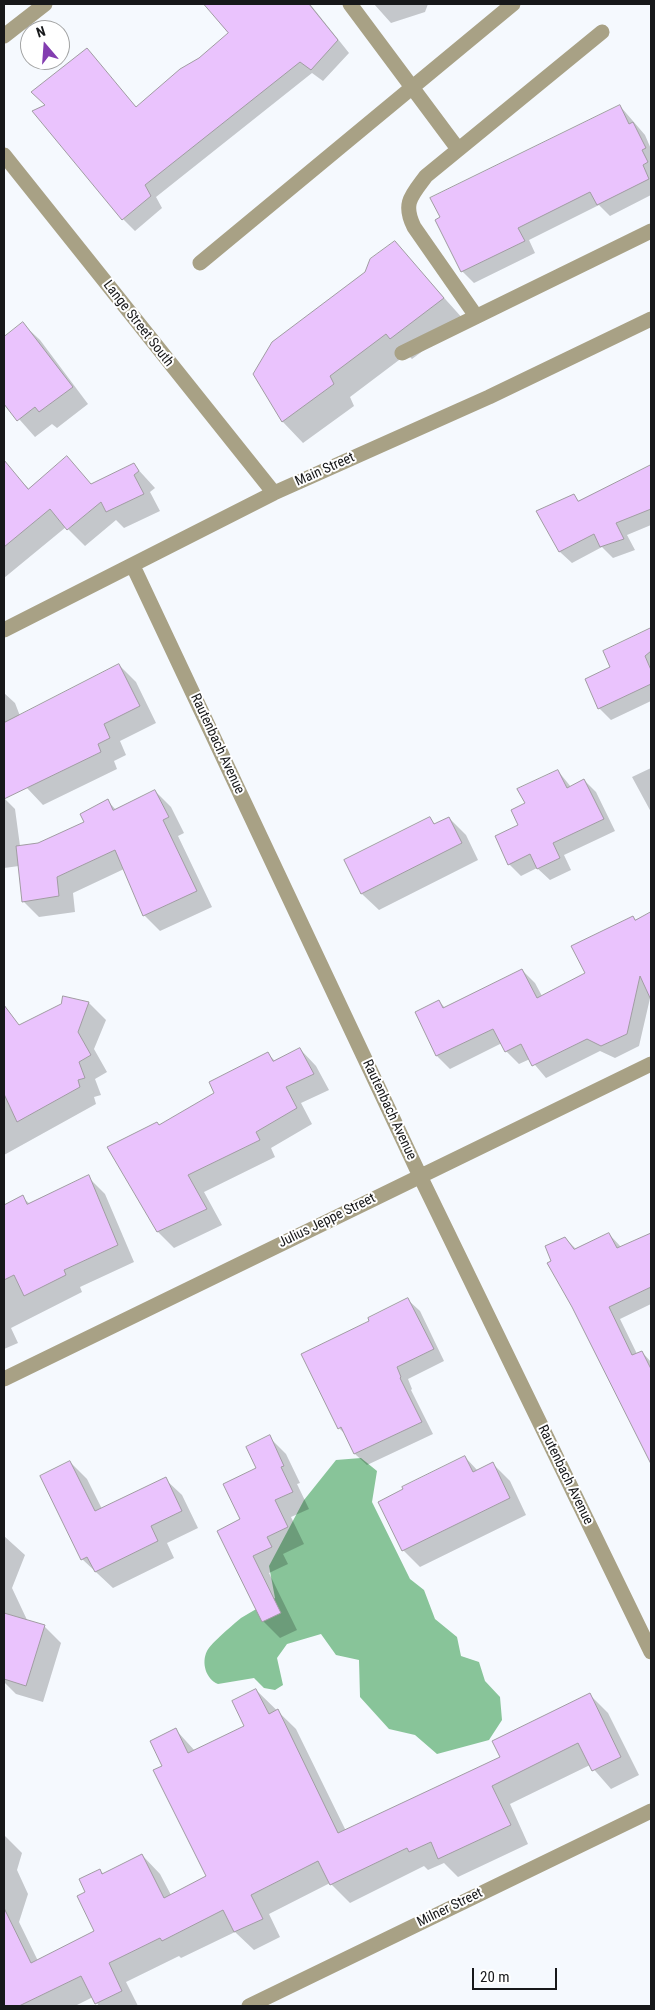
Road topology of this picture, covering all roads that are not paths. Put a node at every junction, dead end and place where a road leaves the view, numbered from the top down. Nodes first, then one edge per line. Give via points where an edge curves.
1 (45, 4) edge
2 (350, 4) edge
3 (513, 4) edge
4 (602, 32) dead end
5 (4, 36) edge
6 (411, 88) junction
7 (458, 149) junction
8 (4, 155) edge
9 (651, 231) edge
10 (200, 263) dead end
11 (476, 316) junction
12 (651, 319) edge
13 (402, 353) dead end
14 (274, 493) junction
15 (133, 566) junction
16 (4, 630) edge
17 (651, 1064) edge
18 (420, 1176) junction
19 (4, 1379) edge
20 (651, 1652) edge
21 (651, 1810) edge
22 (249, 2006) edge

1 - 5 street
2 - 6 street
3 - 6 street
4 - 7 street
6 - 7 street
6 - 10 street
7 - 11 street via 426,176 409,199 408,215
8 - 14 street, Lange Street South
9 - 11 street
11 - 13 street
12 - 14 street, Main Street
14 - 15 street, Main Street
15 - 16 street, Main Street
15 - 18 street, Rautenbach Avenue
17 - 18 street, Julius Jeppe Street
18 - 19 street, Julius Jeppe Street
18 - 20 street, Rautenbach Avenue
21 - 22 street, Milner Street

